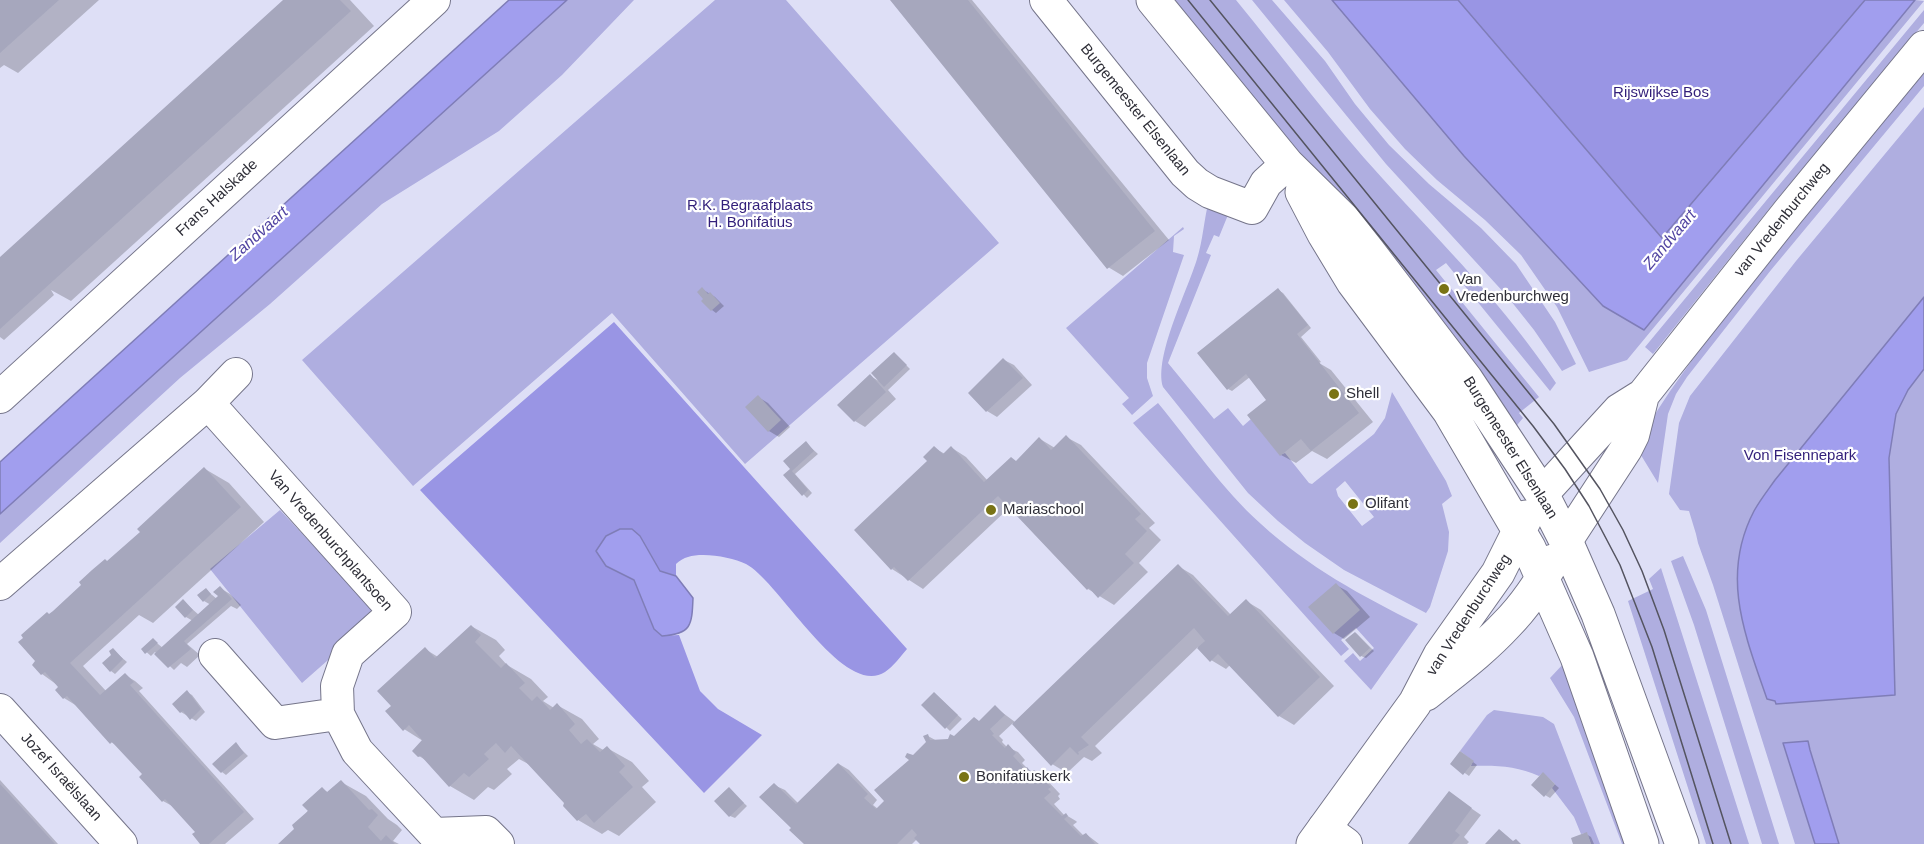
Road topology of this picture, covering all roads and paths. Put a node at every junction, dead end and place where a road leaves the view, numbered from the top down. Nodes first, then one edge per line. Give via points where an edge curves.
1 (434, 0) edge
2 (1046, 0) edge
3 (1153, 0) edge
4 (1924, 47) edge
5 (1287, 164) junction
6 (236, 374) dead end
7 (1643, 395) junction
8 (0, 397) edge
9 (208, 403) junction
10 (1542, 494) junction
11 (1519, 531) junction
12 (1566, 541) junction
13 (1543, 577) junction
14 (0, 584) edge
15 (215, 655) dead end
16 (1415, 703) junction
17 (0, 710) edge
18 (338, 714) junction
19 (1328, 839) edge
20 (122, 844) edge
21 (498, 844) edge
22 (1642, 844) edge
23 (1682, 844) edge

1 - 8 street, Frans Halskade
2 - 5 street, Burgemeester Elsenlaan via 1192,180 1210,192 1252,208 1266,183
3 - 5 main road, Burgemeester Elsenlaan
4 - 7 street, van Vredenburchweg
5 - 10 main road, Burgemeester Elsenlaan via 1343,219 1398,288 1486,406
5 - 11 main road, Burgemeester Elsenlaan via 1353,282 1444,403
6 - 9 street
7 - 10 street, van Vredenburchweg via 1619,410
7 - 12 street, van Vredenburchweg via 1626,449
9 - 14 street
9 - 18 street, Van Vredenburchplantsoen via 395,612 348,654 337,686
10 - 11 main road, van Vredenburchweg
10 - 12 main road, Burgemeester Elsenlaan
11 - 13 main road, Burgemeester Elsenlaan
11 - 16 main road, van Vredenburchweg via 1498,573 1440,655
12 - 13 main road, van Vredenburchweg
12 - 23 main road, Burgemeester Elsenlaan via 1598,614
13 - 16 main road, van Vredenburchweg via 1505,626
13 - 22 main road, Burgemeester Elsenlaan via 1581,667
15 - 18 street via 274,723
16 - 19 main road, van Vredenburchweg
17 - 20 street, Jozef Israëlslaan
18 - 21 street, Van Vredenburchplantsoen via 357,751 434,834 486,832

